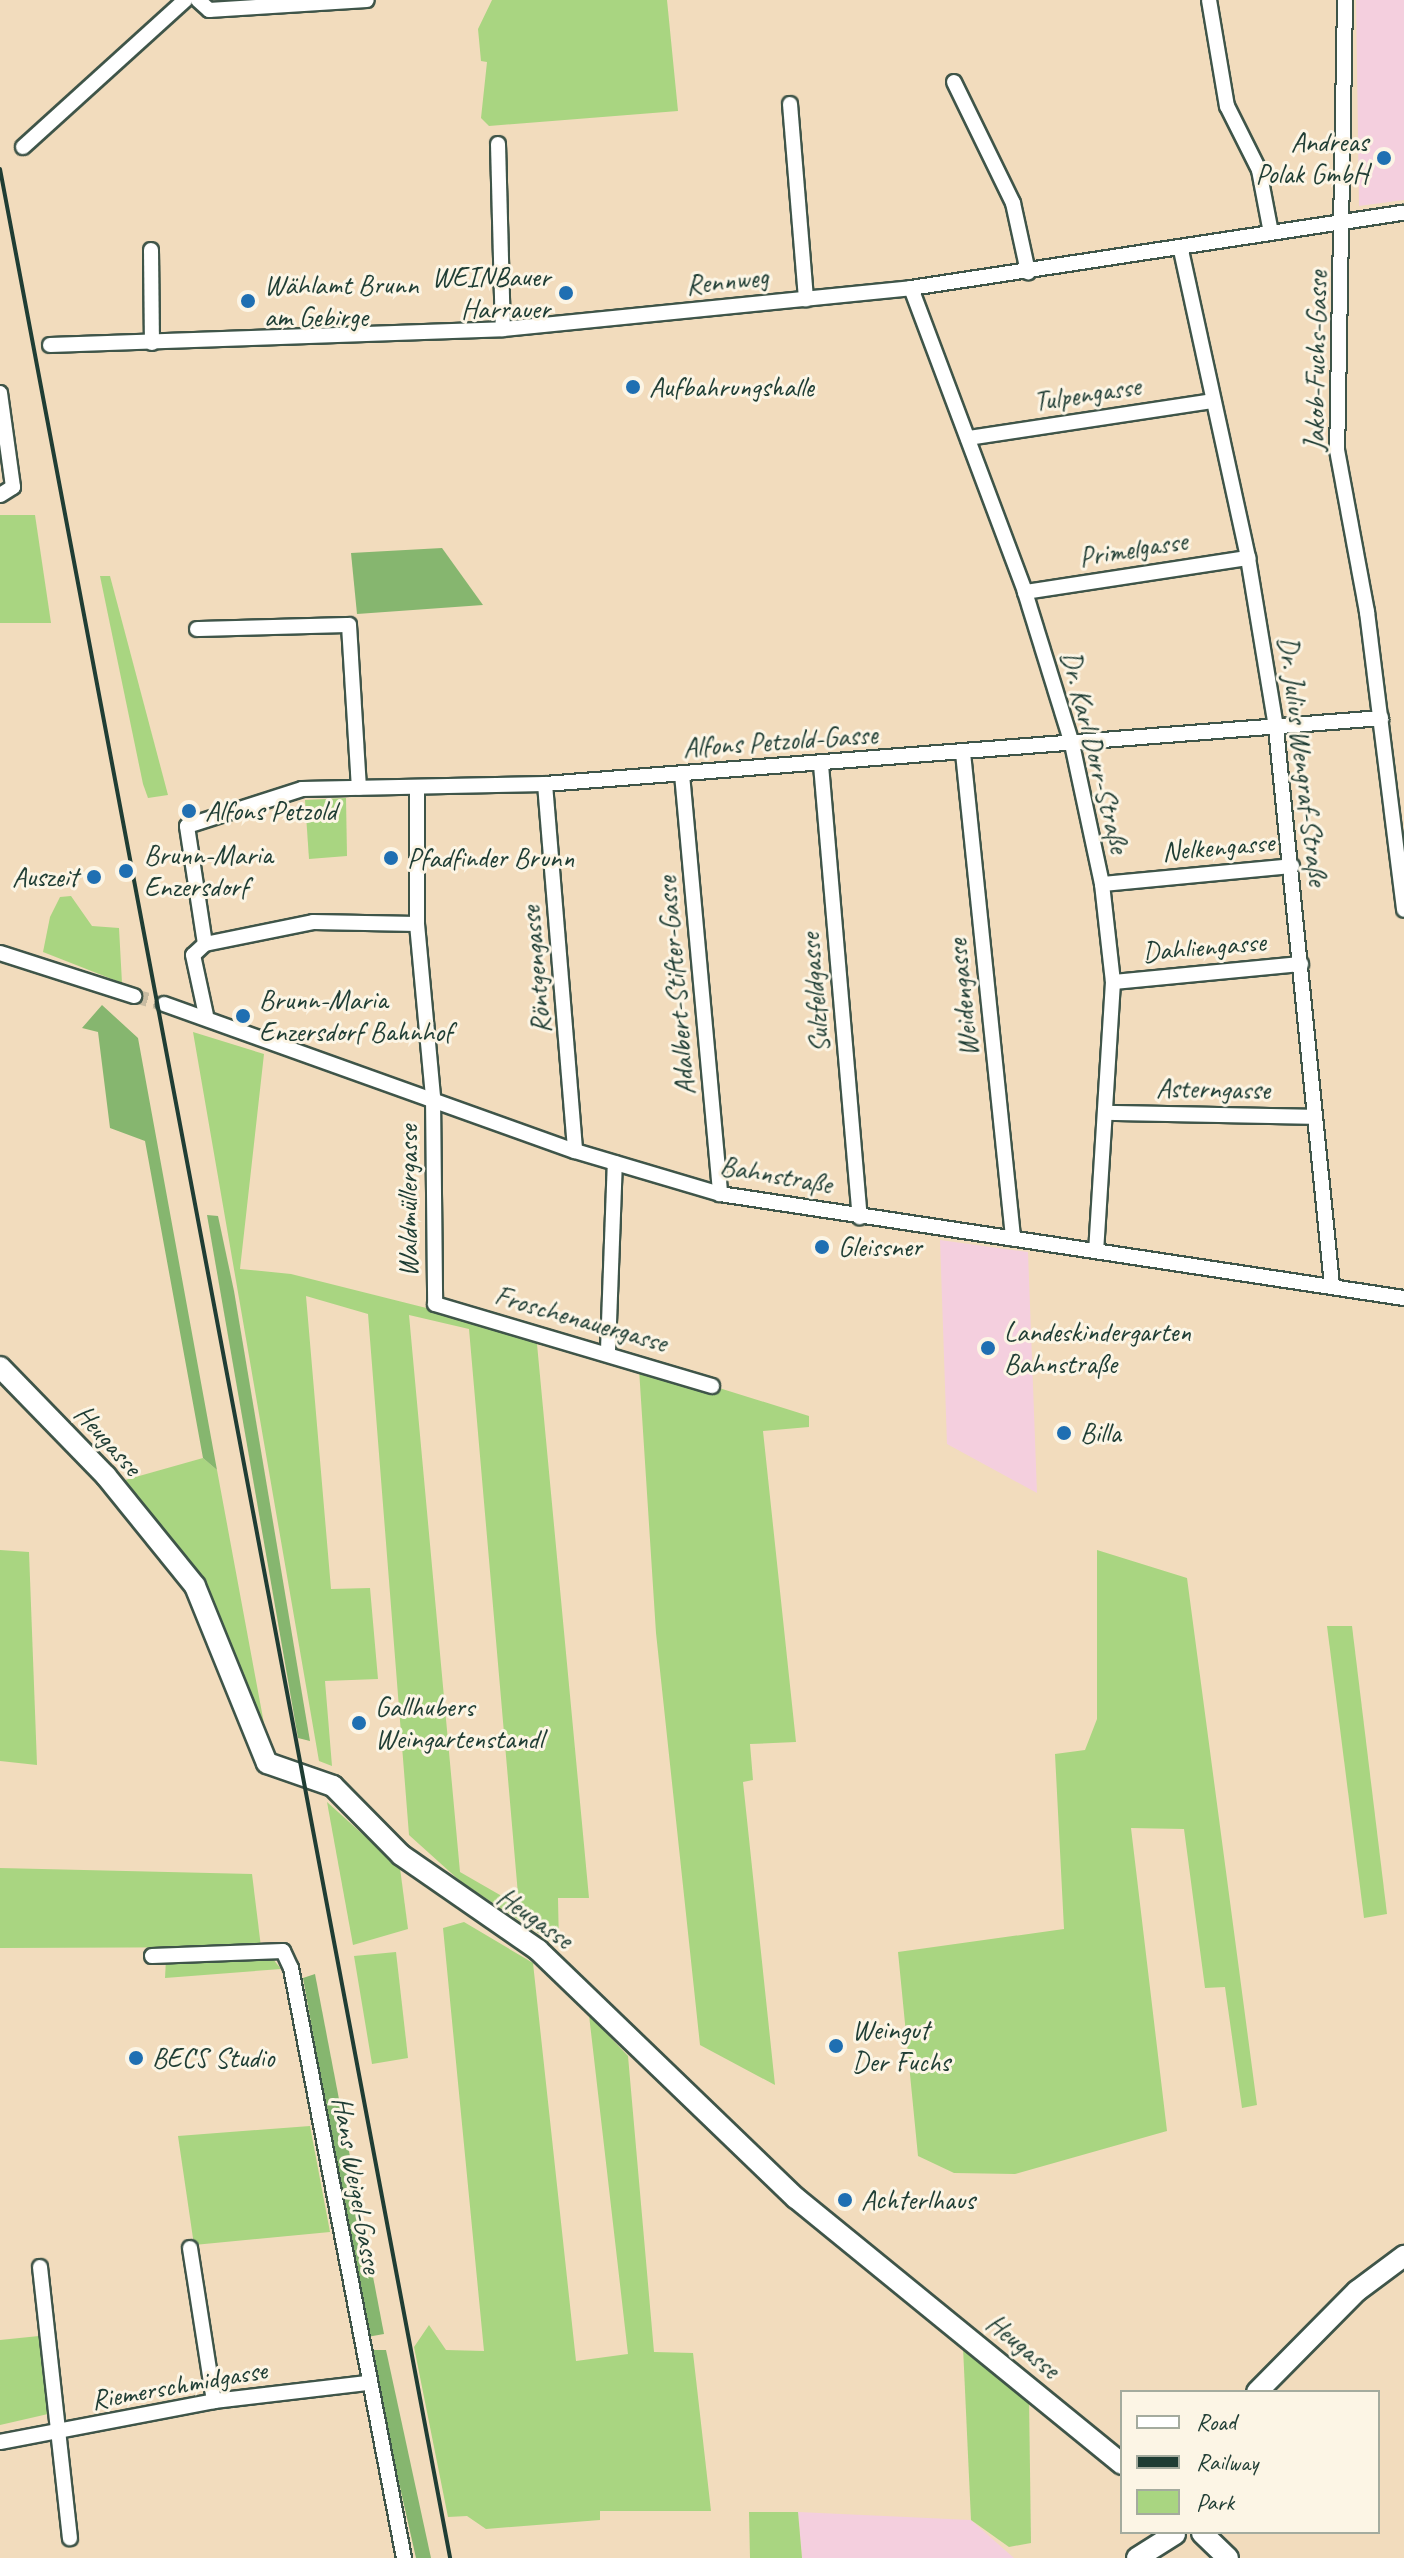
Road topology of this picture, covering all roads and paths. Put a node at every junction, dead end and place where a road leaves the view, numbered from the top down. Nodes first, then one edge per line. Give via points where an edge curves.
1 (185, 0) edge
2 (198, 0) edge
3 (367, 0) edge
4 (1209, 0) edge
5 (1345, 0) edge
6 (954, 82) dead end
7 (790, 104) dead end
8 (498, 144) dead end
9 (23, 147) dead end
10 (1404, 213) edge
11 (1345, 222) junction
12 (1271, 233) junction
13 (151, 250) dead end
14 (1181, 250) junction
15 (1028, 272) junction
16 (911, 288) junction
17 (806, 299) junction
18 (503, 329) junction
19 (152, 343) junction
20 (50, 345) dead end
21 (0, 393) edge
22 (1213, 401) junction
23 (968, 438) junction
24 (0, 495) edge
25 (1248, 558) junction
26 (1025, 592) junction
27 (197, 629) dead end
28 (1381, 718) junction
29 (1276, 728) junction
30 (1072, 744) junction
31 (963, 753) junction
32 (821, 765) junction
33 (682, 774) junction
34 (545, 784) junction
35 (417, 787) junction
36 (359, 788) junction
37 (1292, 866) junction
38 (1102, 884) junction
39 (1404, 910) edge
40 (417, 924) junction
41 (205, 944) junction
42 (0, 953) edge
43 (1301, 964) junction
44 (1113, 982) junction
45 (134, 996) tunnel mouth
46 (164, 1004) tunnel mouth
47 (206, 1015) junction
48 (433, 1097) junction
49 (1110, 1113) junction
50 (1315, 1117) junction
51 (575, 1151) junction
52 (615, 1163) junction
53 (720, 1194) junction
54 (860, 1217) junction
55 (1013, 1238) junction
56 (1096, 1250) junction
57 (1332, 1285) junction
58 (1404, 1298) edge
59 (435, 1304) joint
60 (608, 1350) junction
61 (0, 1367) edge
62 (712, 1386) dead end
63 (152, 1956) dead end
64 (190, 2248) dead end
65 (1404, 2256) edge
66 (40, 2267) dead end
67 (367, 2383) junction
68 (1259, 2390) edge
69 (214, 2401) junction
70 (57, 2432) junction
71 (0, 2442) edge
72 (1120, 2462) edge
73 (1147, 2534) edge
74 (1173, 2534) edge
75 (1204, 2534) edge
76 (1224, 2534) edge
77 (70, 2538) dead end
78 (404, 2558) edge
79 (1129, 2558) edge
80 (1137, 2558) edge
81 (1228, 2558) edge
82 (1238, 2558) edge

1 - 9 street
2 - 3 street via 209,10
4 - 12 street via 1227,106 1259,170
5 - 11 street, Jakob-Fuchs-Gasse
6 - 15 street via 1013,203
7 - 17 street
8 - 18 street
10 - 11 street, Rennweg
11 - 12 street, Rennweg
11 - 28 street, Jakob-Fuchs-Gasse via 1337,450
12 - 14 street, Rennweg
13 - 19 street
14 - 15 street, Rennweg
14 - 22 street, Dr. Julius Wengraf-Straße
15 - 16 street, Rennweg
16 - 17 street, Rennweg
16 - 23 street, Dr. Karl Dorr-Straße
17 - 18 street, Rennweg
18 - 19 street, Rennweg
19 - 20 street, Rennweg
21 - 24 street via 13,487
22 - 23 street, Tulpengasse
22 - 25 street, Dr. Julius Wengraf-Straße
23 - 26 street, Dr. Karl Dorr-Straße
25 - 26 street, Primelgasse
25 - 29 street, Dr. Julius Wengraf-Straße
26 - 30 street, Dr. Karl Dorr-Straße
27 - 36 street via 349,625
28 - 29 street, Alfons Petzold-Gasse
28 - 39 street, Jakob-Fuchs-Gasse
29 - 30 street, Alfons Petzold-Gasse
29 - 37 street, Dr. Julius Wengraf-Straße
30 - 31 street, Alfons Petzold-Gasse
30 - 38 street, Dr. Karl Dorr-Straße
31 - 32 street, Alfons Petzold-Gasse
31 - 55 street, Weidengasse
32 - 33 street, Alfons Petzold-Gasse
32 - 54 street, Sulzfeldgasse
33 - 34 street, Alfons Petzold-Gasse
33 - 53 street, Adalbert-Stifter-Gasse
34 - 35 street, Alfons Petzold-Gasse
34 - 51 street, Röntgengasse
35 - 36 street, Alfons Petzold-Gasse
35 - 40 street, Waldmüllergasse
36 - 41 street, Alfons Petzold-Gasse via 302,789 187,826
37 - 38 street, Nelkengasse
37 - 43 street, Dr. Julius Wengraf-Straße
38 - 44 street, Dr. Karl Dorr-Straße
40 - 41 street via 313,922
40 - 48 street, Waldmüllergasse
41 - 47 street via 193,955
42 - 45 street
43 - 44 street, Dahliengasse
43 - 50 street, Dr. Julius Wengraf-Straße
44 - 49 street, Dr. Karl Dorr-Straße
46 - 47 street, Bahnstraße
47 - 48 street, Bahnstraße
48 - 51 street, Bahnstraße
48 - 59 street, Waldmüllergasse
49 - 50 street, Asterngasse
49 - 56 street, Dr. Karl Dorr-Straße
50 - 57 street, Dr. Julius Wengraf-Straße
51 - 52 street, Bahnstraße
52 - 53 street, Bahnstraße
52 - 60 street
53 - 54 street, Bahnstraße
54 - 55 street, Bahnstraße
55 - 56 street, Bahnstraße
56 - 57 street, Bahnstraße
57 - 58 street, Bahnstraße
59 - 60 street, Froschenauergasse
60 - 62 street, Froschenauergasse
61 - 72 street, Heugasse via 106,1476 195,1586 267,1763 333,1786 401,1855 538,1950 796,2198
63 - 67 street, Hans Weigel-Gasse via 283,1951
64 - 69 street
65 - 68 street via 1357,2291
66 - 70 street
67 - 69 street, Riemerschmidgasse
67 - 78 street, Hans Weigel-Gasse
69 - 70 street, Riemerschmidgasse
70 - 71 street, Riemerschmidgasse
70 - 77 street
73 - 79 street
74 - 80 street
75 - 81 street
76 - 82 street

